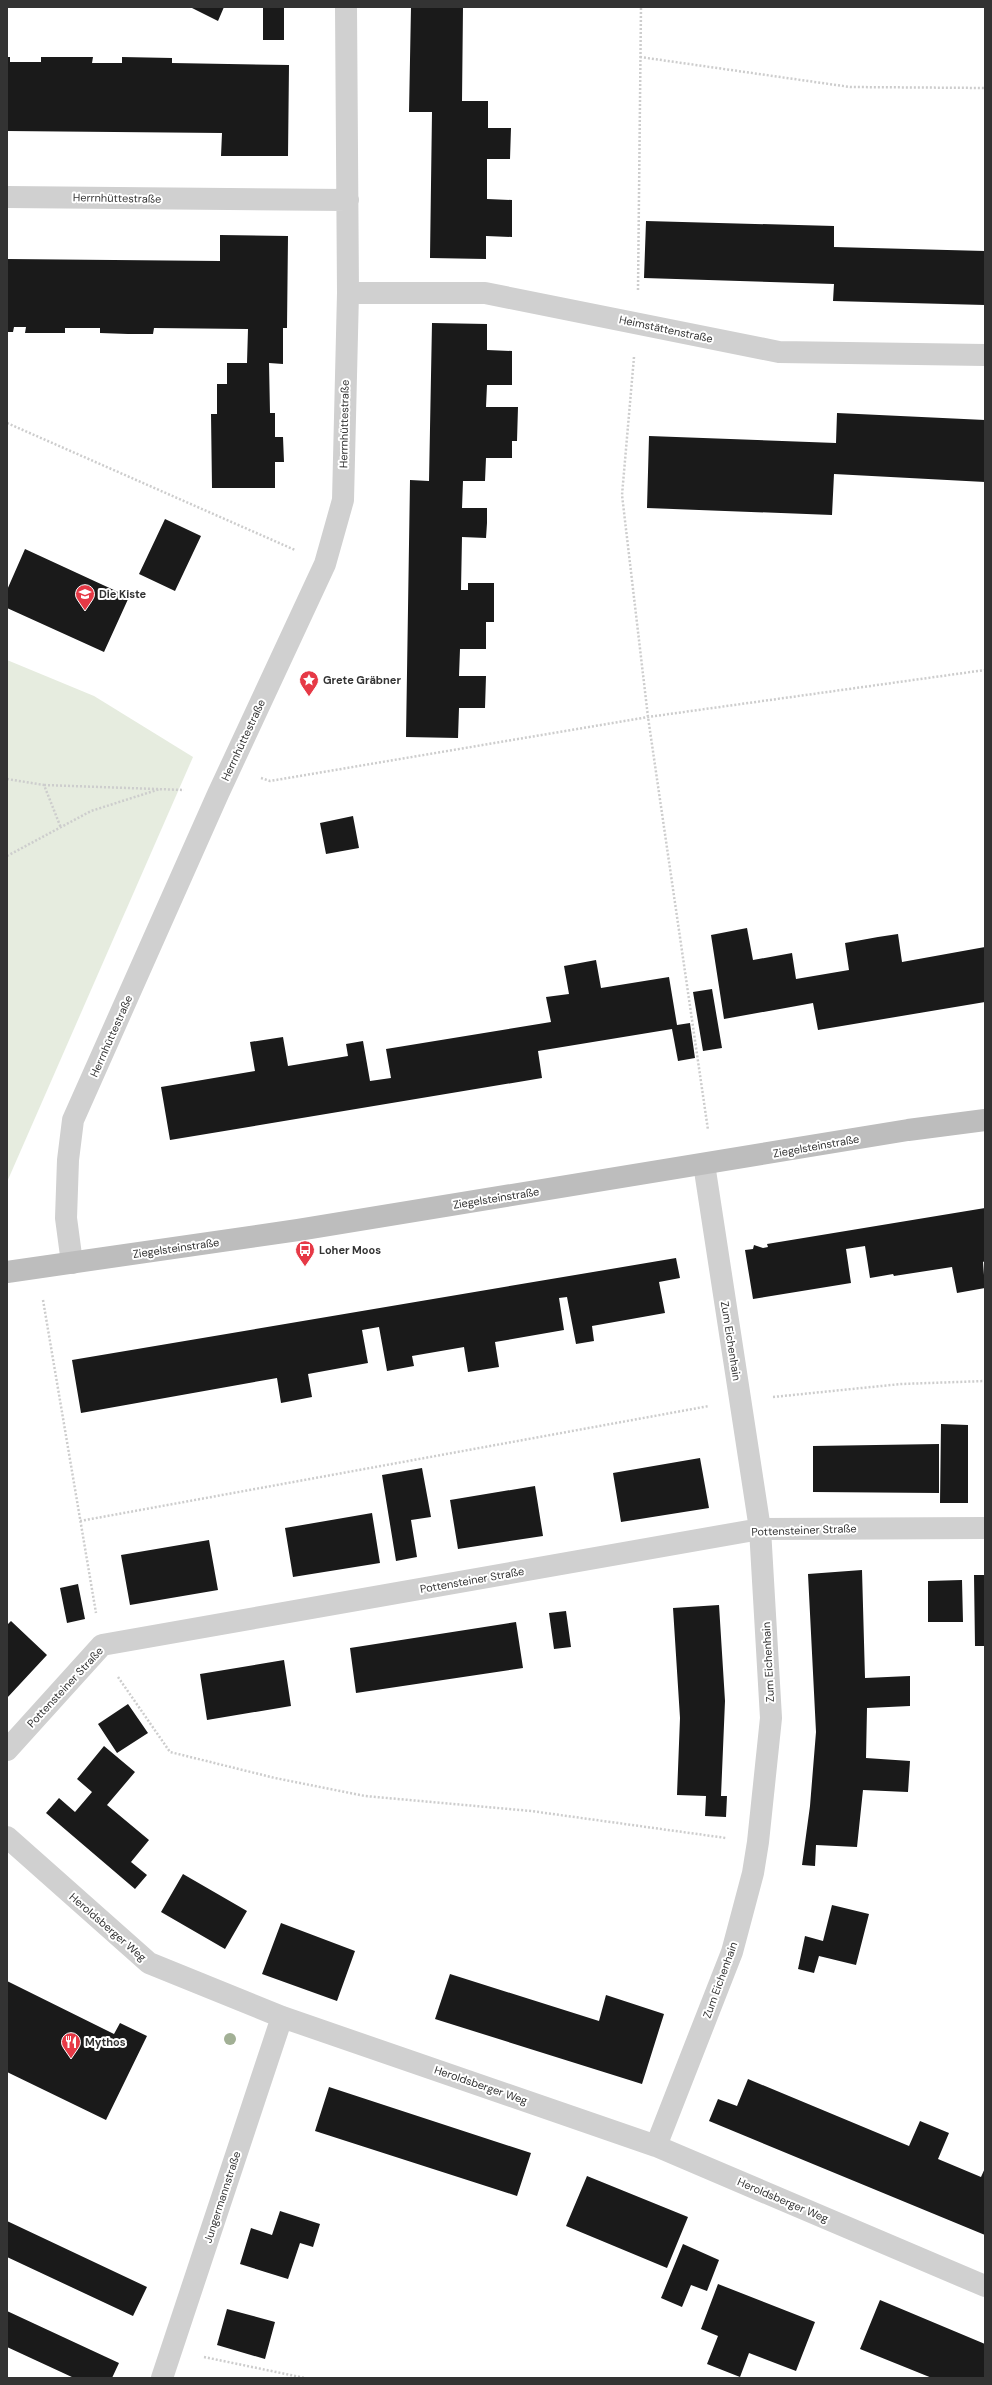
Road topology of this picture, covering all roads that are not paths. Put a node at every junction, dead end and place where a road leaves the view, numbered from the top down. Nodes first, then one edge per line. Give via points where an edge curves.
1 (346, 7) edge
2 (7, 197) edge
3 (348, 200) junction
4 (348, 294) junction
5 (985, 355) edge
6 (985, 1120) edge
7 (704, 1164) junction
8 (72, 1263) junction
9 (7, 1272) edge
10 (985, 1528) edge
11 (760, 1529) junction
12 (7, 1750) edge
13 (7, 1837) edge
14 (282, 2017) junction
15 (656, 2146) junction
16 (985, 2286) edge
17 (162, 2378) edge

1 - 3 street, Herrnhüttestraße
2 - 3 street, Herrnhüttestraße
3 - 4 street, Herrnhüttestraße
4 - 5 street, Heimstättenstraße via 484,293 778,352
4 - 8 street, Herrnhüttestraße via 343,500 325,564 73,1120 68,1160 66,1218
6 - 7 main road, Ziegelsteinstraße
7 - 8 main road, Ziegelsteinstraße via 306,1229
7 - 11 street, Zum Eichenhain
8 - 9 main road, Ziegelsteinstraße
10 - 11 street, Pottensteiner Straße
11 - 12 street, Pottensteiner Straße via 102,1645
11 - 15 street, Zum Eichenhain via 771,1718 753,1872 732,1952
13 - 14 street, Heroldsberger Weg via 149,1963
14 - 15 street, Heroldsberger Weg
14 - 17 street, Jungermannstraße
15 - 16 street, Heroldsberger Weg

